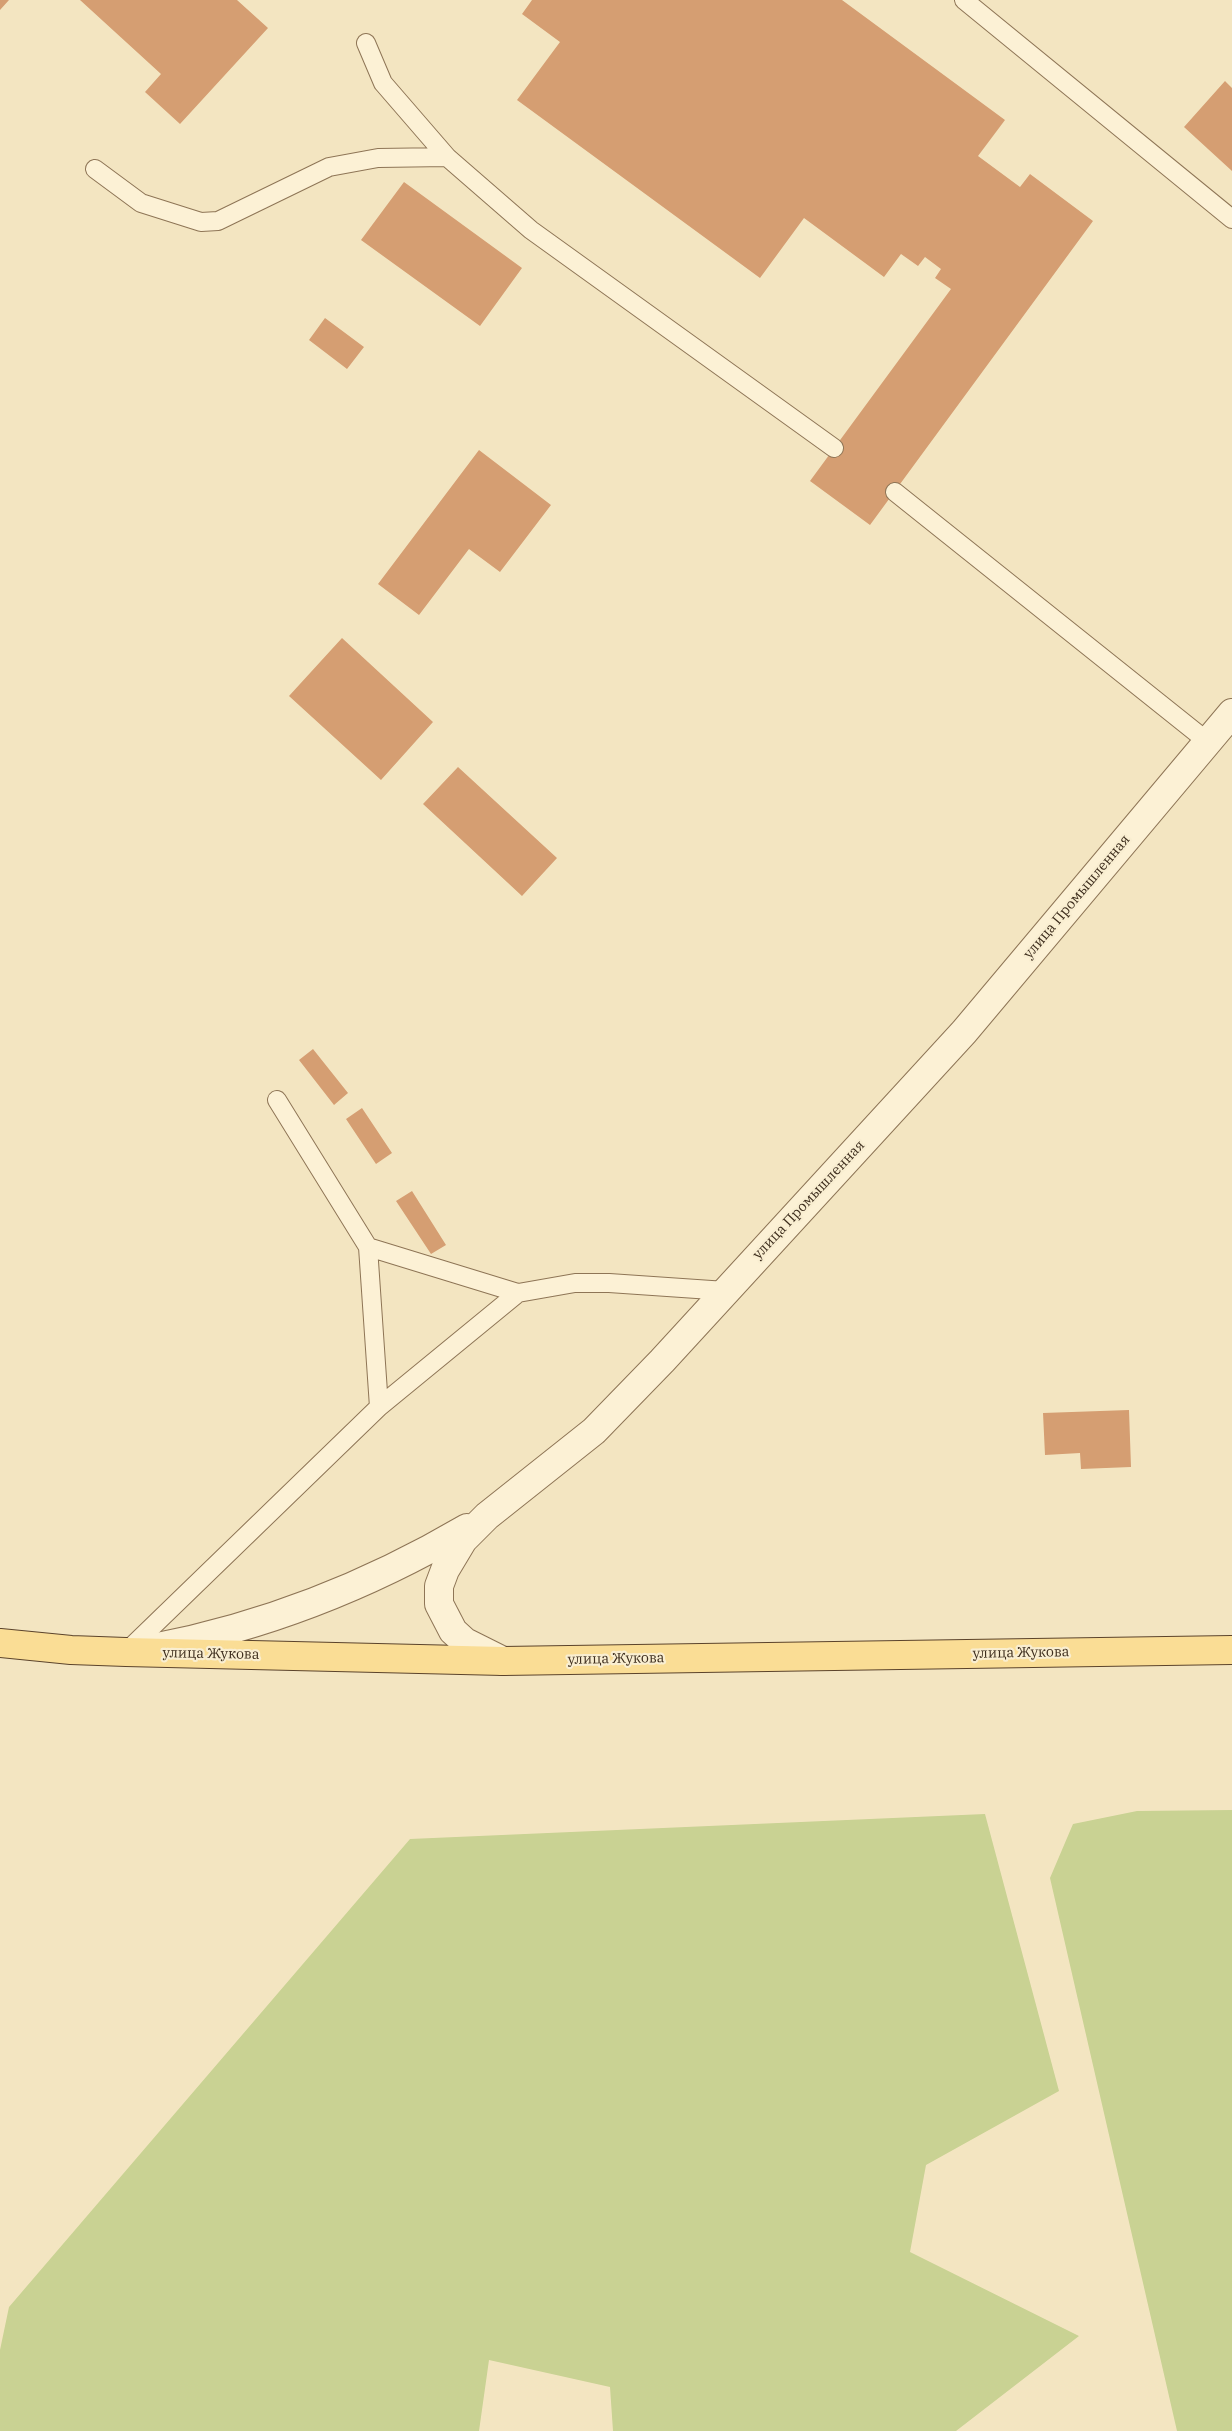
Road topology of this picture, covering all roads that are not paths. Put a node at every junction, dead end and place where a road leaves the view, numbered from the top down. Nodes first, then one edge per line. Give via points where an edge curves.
1 (964, 0) edge
2 (366, 44) dead end
3 (447, 157) junction
4 (95, 169) dead end
5 (1232, 219) edge
6 (834, 448) dead end
7 (896, 492) dead end
8 (1232, 713) edge
9 (1208, 742) junction
10 (277, 1100) dead end
11 (368, 1247) junction
12 (726, 1291) junction
13 (518, 1293) junction
14 (379, 1408) junction
15 (488, 1516) junction
16 (0, 1643) edge
17 (1232, 1650) edge
18 (126, 1652) junction
19 (502, 1661) junction

1 - 5 lane
2 - 3 lane via 383,83
3 - 4 lane via 378,158 330,167 218,221 201,222 141,203
3 - 6 lane via 531,230
7 - 9 lane
8 - 9 street, улица Промышленная
9 - 12 street, улица Промышленная via 964,1032
10 - 11 lane
11 - 13 lane
11 - 14 lane
12 - 13 lane via 609,1283 575,1284
12 - 15 street, улица Промышленная via 594,1431
13 - 14 lane
14 - 18 lane
15 - 18 street via 400,1565 332,1595 210,1635
15 - 19 street, улица Промышленная via 453,1554 439,1586 439,1604 453,1631 465,1642
16 - 18 main road, улица Жукова
17 - 19 main road, улица Жукова
18 - 19 main road, улица Жукова

